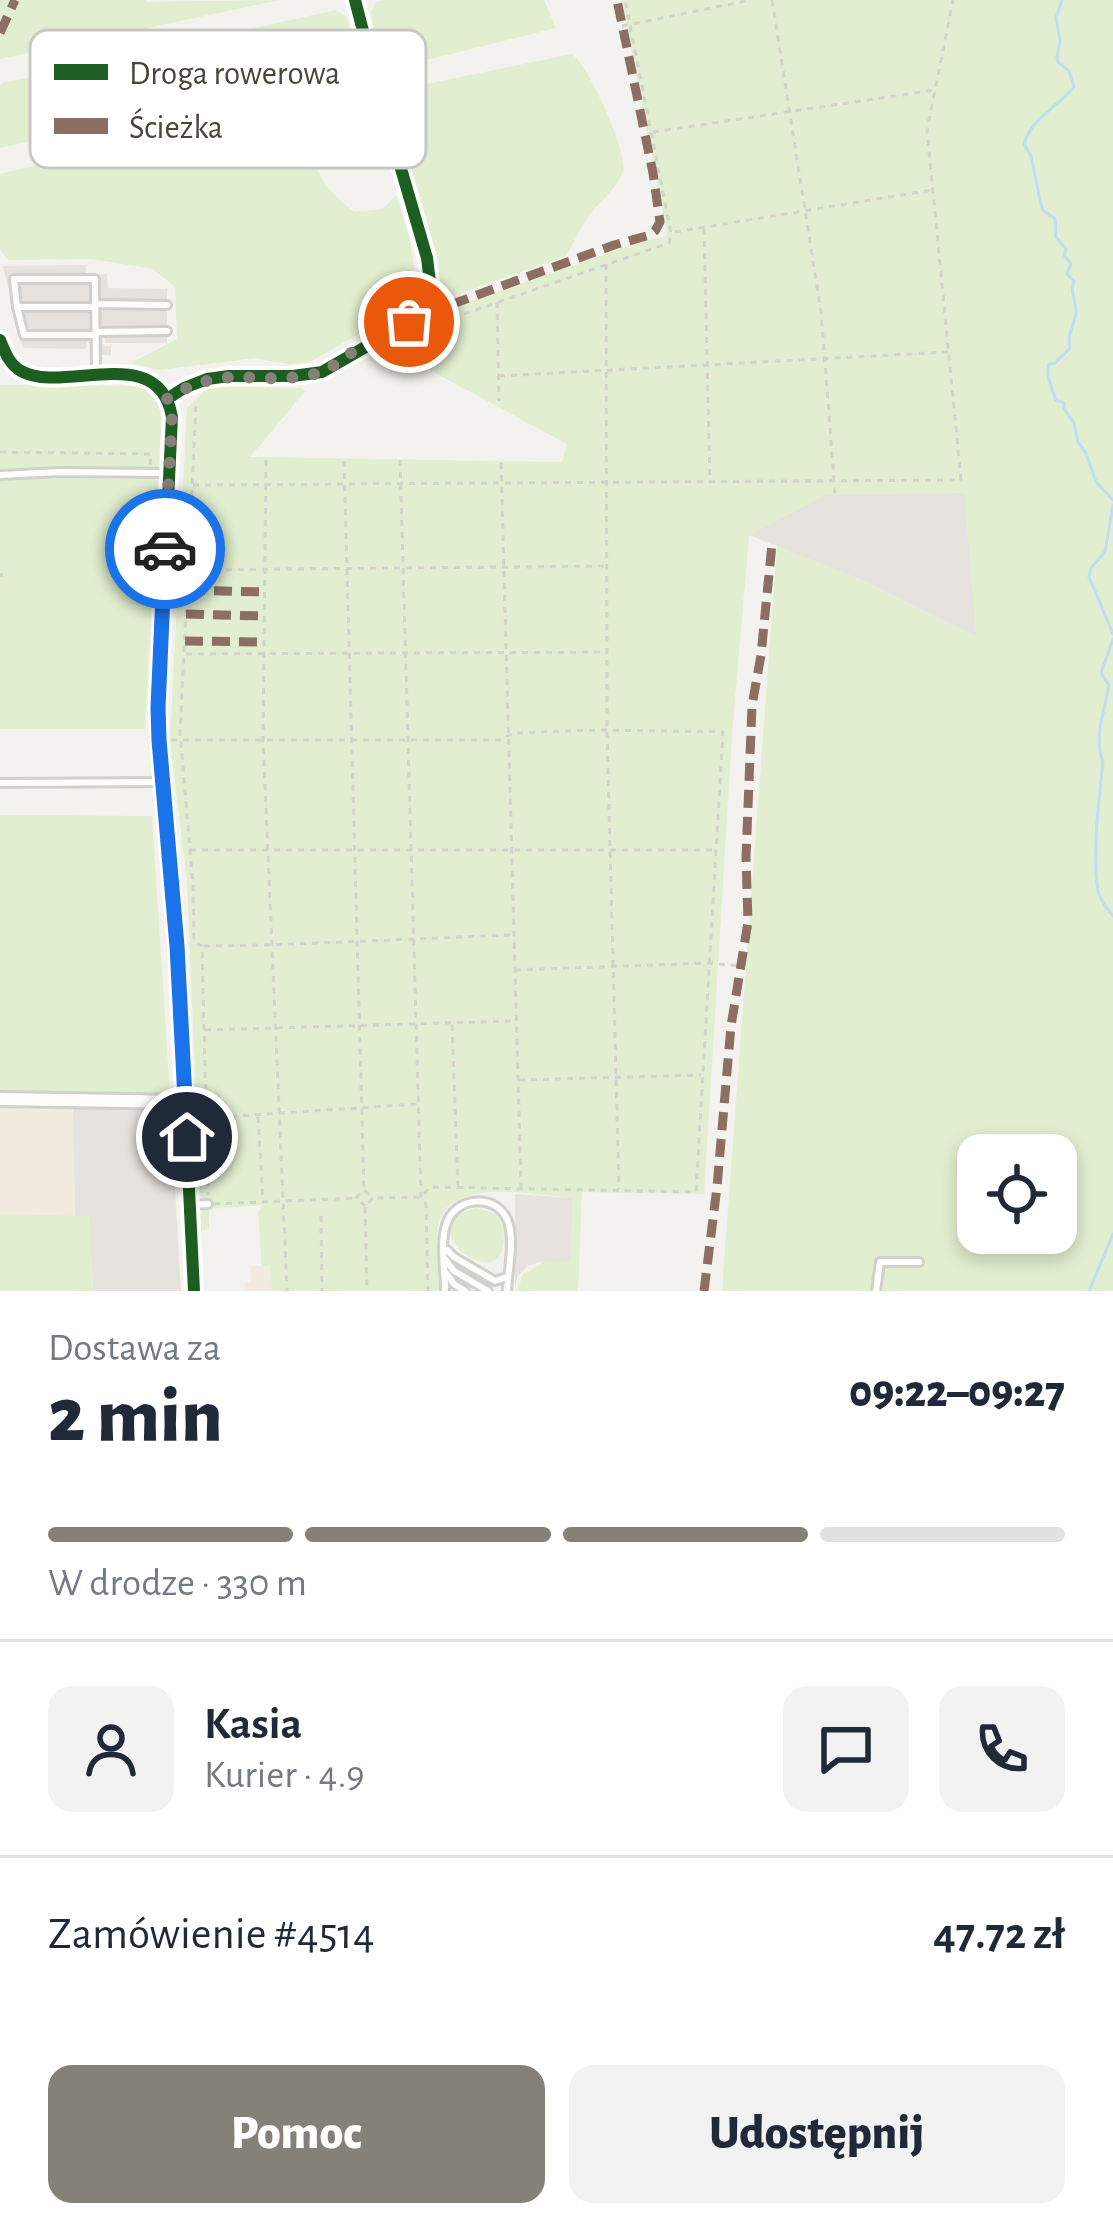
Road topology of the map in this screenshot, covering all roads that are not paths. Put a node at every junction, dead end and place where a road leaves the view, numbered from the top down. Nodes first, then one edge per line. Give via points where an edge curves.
1 (355, 0) edge
2 (363, 30) edge
3 (401, 168) edge
4 (16, 294) junction
5 (0, 297) edge
6 (167, 305) dead end
7 (95, 306) junction
8 (17, 308) junction
9 (166, 331) dead end
10 (96, 334) junction
11 (0, 340) edge
12 (96, 375) junction
13 (167, 399) junction
14 (169, 473) junction
15 (0, 475) edge
16 (162, 782) junction
17 (0, 783) edge
18 (0, 1099) edge
19 (186, 1102) junction
20 (208, 1204) road end
21 (190, 1205) junction
22 (444, 1241) junction
23 (444, 1256) junction
24 (919, 1262) dead end
25 (445, 1269) junction
26 (508, 1275) junction
27 (446, 1288) edge
28 (194, 1291) edge
29 (466, 1291) edge
30 (488, 1291) edge
31 (507, 1291) edge
32 (876, 1291) edge

1 - 2 street
3 - 13 street via 427,258 425,308 322,372 206,379
4 - 5 lane
4 - 7 lane via 14,279 94,279
4 - 8 lane
6 - 7 lane
7 - 8 lane
7 - 10 lane
8 - 10 lane via 24,335
9 - 10 lane
10 - 12 lane
11 - 12 street via 10,362 28,374
12 - 13 street via 145,379
13 - 14 street
14 - 15 lane
14 - 16 street
16 - 17 lane
16 - 19 street
18 - 19 street
19 - 21 street
20 - 21 lane
21 - 28 street
22 - 23 lane
22 - 26 lane via 454,1257 492,1280
22 - 26 lane via 460,1205 494,1205 509,1226
23 - 25 lane
23 - 30 lane
24 - 32 lane via 880,1262
25 - 27 lane
25 - 29 lane
26 - 31 lane

